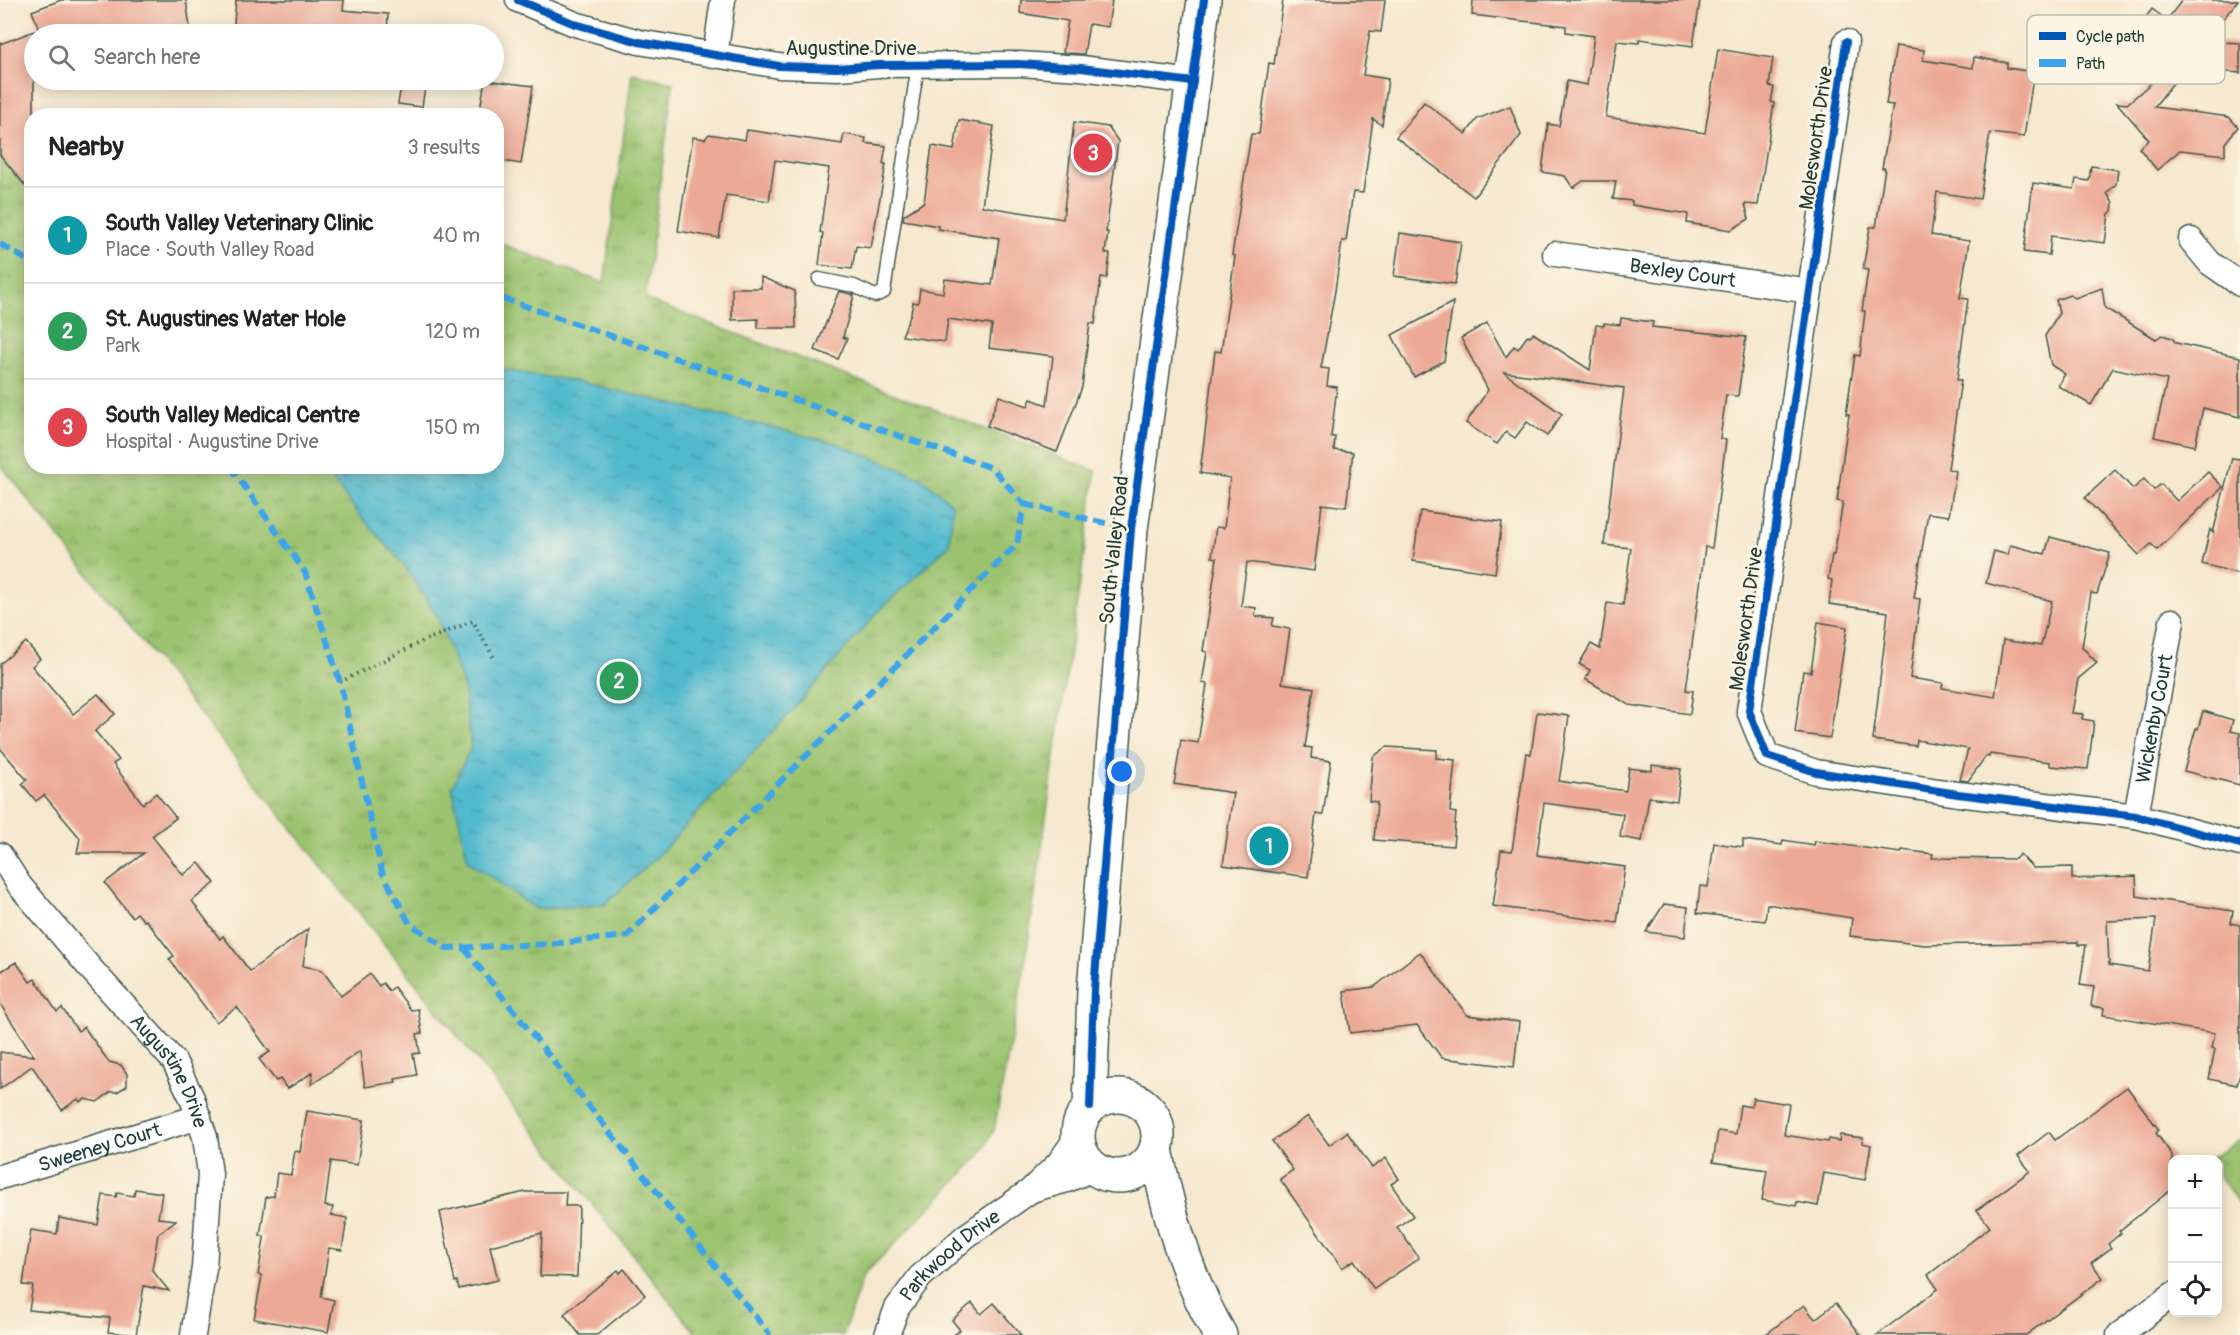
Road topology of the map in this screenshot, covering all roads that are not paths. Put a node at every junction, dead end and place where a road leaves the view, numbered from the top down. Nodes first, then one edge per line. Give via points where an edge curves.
1 (518, 0) edge
2 (723, 0) edge
3 (1204, 0) edge
4 (1846, 42) dead end
5 (715, 56) junction
6 (918, 64) junction
7 (1193, 82) junction
8 (2191, 240) dead end
9 (1555, 254) dead end
10 (819, 279) dead end
11 (2240, 284) edge
12 (1810, 291) junction
13 (2172, 621) dead end
14 (2136, 816) junction
15 (2240, 844) edge
16 (0, 855) edge
17 (1094, 990) junction
18 (1128, 1097) junction
19 (199, 1117) junction
20 (1084, 1121) junction
21 (1156, 1149) junction
22 (1103, 1172) junction
23 (0, 1177) edge
24 (1030, 1191) junction
25 (1182, 1253) junction
26 (2168, 1297) edge
27 (193, 1335) edge
28 (887, 1335) edge
29 (1220, 1335) edge
30 (2119, 1335) edge

1 - 5 street, Augustine Drive via 574,24
2 - 5 street
3 - 7 main road, South Valley Road
4 - 12 street, Molesworth Drive
5 - 6 street, Augustine Drive via 779,66
6 - 7 street, Augustine Drive via 1081,68
6 - 10 lane via 884,292 875,296 854,286
7 - 17 main road, South Valley Road via 1131,529
8 - 11 street via 2210,263
9 - 12 street, Bexley Court
12 - 14 street, Molesworth Drive via 1749,711 1767,756 1816,772
13 - 14 street, Wickenby Court
14 - 15 street, Molesworth Drive
16 - 19 street, Augustine Drive via 21,886 174,1060
17 - 18 main road, South Valley Road via 1107,1052
17 - 20 main road, South Valley Road
18 - 20 main road via 1107,1098
18 - 21 main road, South Valley Road via 1139,1102 1155,1120
19 - 23 street, Sweeney Court
19 - 27 street, Augustine Drive via 210,1174 204,1268
20 - 22 main road, South Valley Road via 1080,1149
20 - 24 street, Parkwood Drive via 1058,1164
21 - 22 main road via 1141,1169 1127,1175
21 - 25 main road, South Valley Road
22 - 24 street, Parkwood Drive
22 - 25 main road, South Valley Road via 1150,1204
24 - 28 street, Parkwood Drive via 966,1236 920,1277 897,1308
25 - 29 main road, South Valley Road
26 - 30 street

